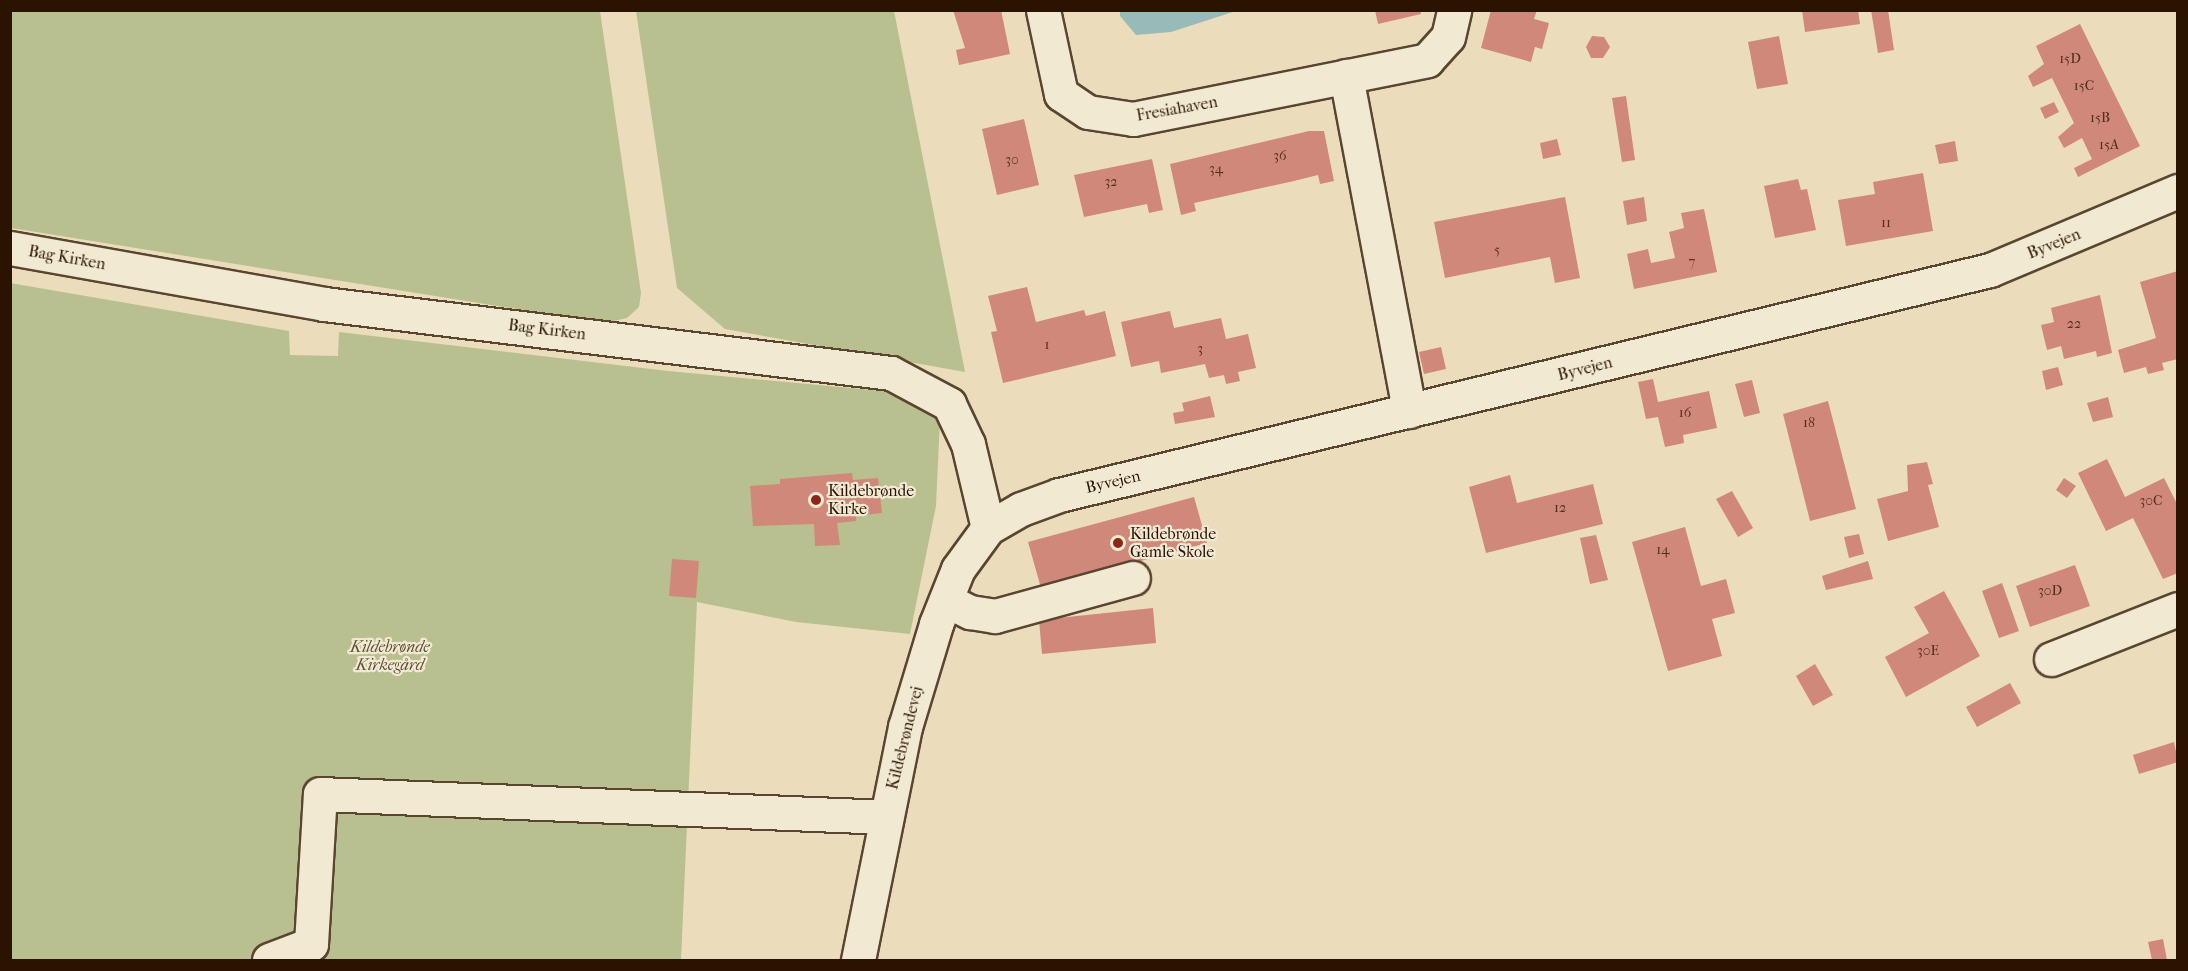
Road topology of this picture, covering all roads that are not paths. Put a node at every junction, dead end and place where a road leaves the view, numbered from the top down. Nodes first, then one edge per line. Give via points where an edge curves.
1 (1043, 10) edge
2 (1454, 10) edge
3 (1346, 76) junction
4 (2178, 191) edge
5 (10, 248) edge
6 (1409, 411) junction
7 (988, 528) junction
8 (1133, 578) dead end
9 (946, 600) junction
10 (2178, 609) edge
11 (2051, 659) dead end
12 (887, 817) junction
13 (269, 960) edge
14 (858, 960) edge

1 - 3 street, Fresiahaven via 1061,94 1088,112 1133,119
2 - 3 street, Fresiahaven via 1448,37 1427,60
3 - 6 street
4 - 6 street, Byvejen via 1990,270
5 - 7 street, Bag Kirken via 324,304 891,373 949,404 968,444
6 - 7 street, Byvejen via 1059,495 1021,509
7 - 9 street, Kildebrøndevej via 958,569
8 - 9 street via 994,616 970,612
9 - 12 street, Kildebrøndevej via 905,728
10 - 11 street
12 - 13 street via 320,794 311,944
12 - 14 street, Kildebrøndevej

